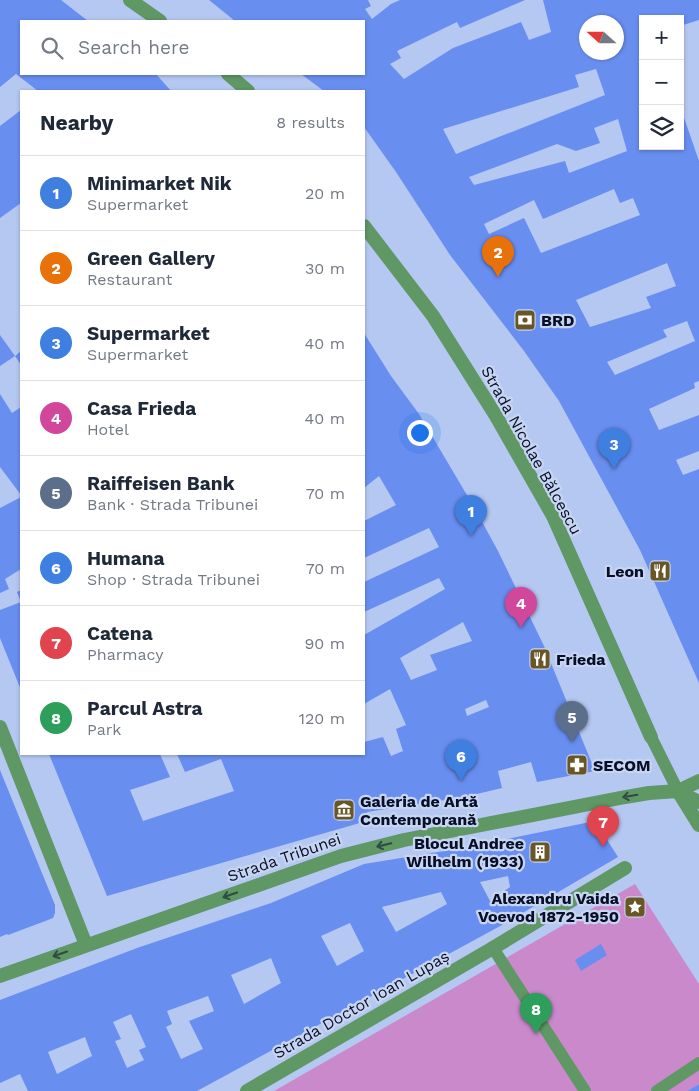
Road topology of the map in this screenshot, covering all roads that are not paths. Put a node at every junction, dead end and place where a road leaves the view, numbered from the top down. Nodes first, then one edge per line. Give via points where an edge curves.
1 (130, 0) edge
2 (159, 20) edge
3 (229, 75) edge
4 (247, 90) edge
5 (365, 227) edge
6 (0, 727) edge
7 (651, 736) joint
8 (699, 781) edge
9 (678, 791) junction
10 (699, 802) edge
11 (699, 825) edge
12 (625, 868) dead end
13 (86, 945) junction
14 (492, 948) junction
15 (0, 976) edge
16 (699, 1063) edge
17 (247, 1091) edge
18 (585, 1091) edge
19 (657, 1091) edge

1 - 2 street
3 - 4 street
5 - 7 street, Strada Nicolae Bălcescu via 433,316 496,416 553,516
6 - 13 street
7 - 9 lane, Strada Nicolae Bălcescu
8 - 9 street
9 - 10 street
9 - 11 street
9 -> 13 street, Strada Tribunei via 620,798 372,847
12 - 14 street, Strada Doctor Ioan Lupaș
13 -> 15 street, Strada Tribunei
14 - 17 street, Strada Doctor Ioan Lupaș
14 - 18 lane
16 - 19 lane

